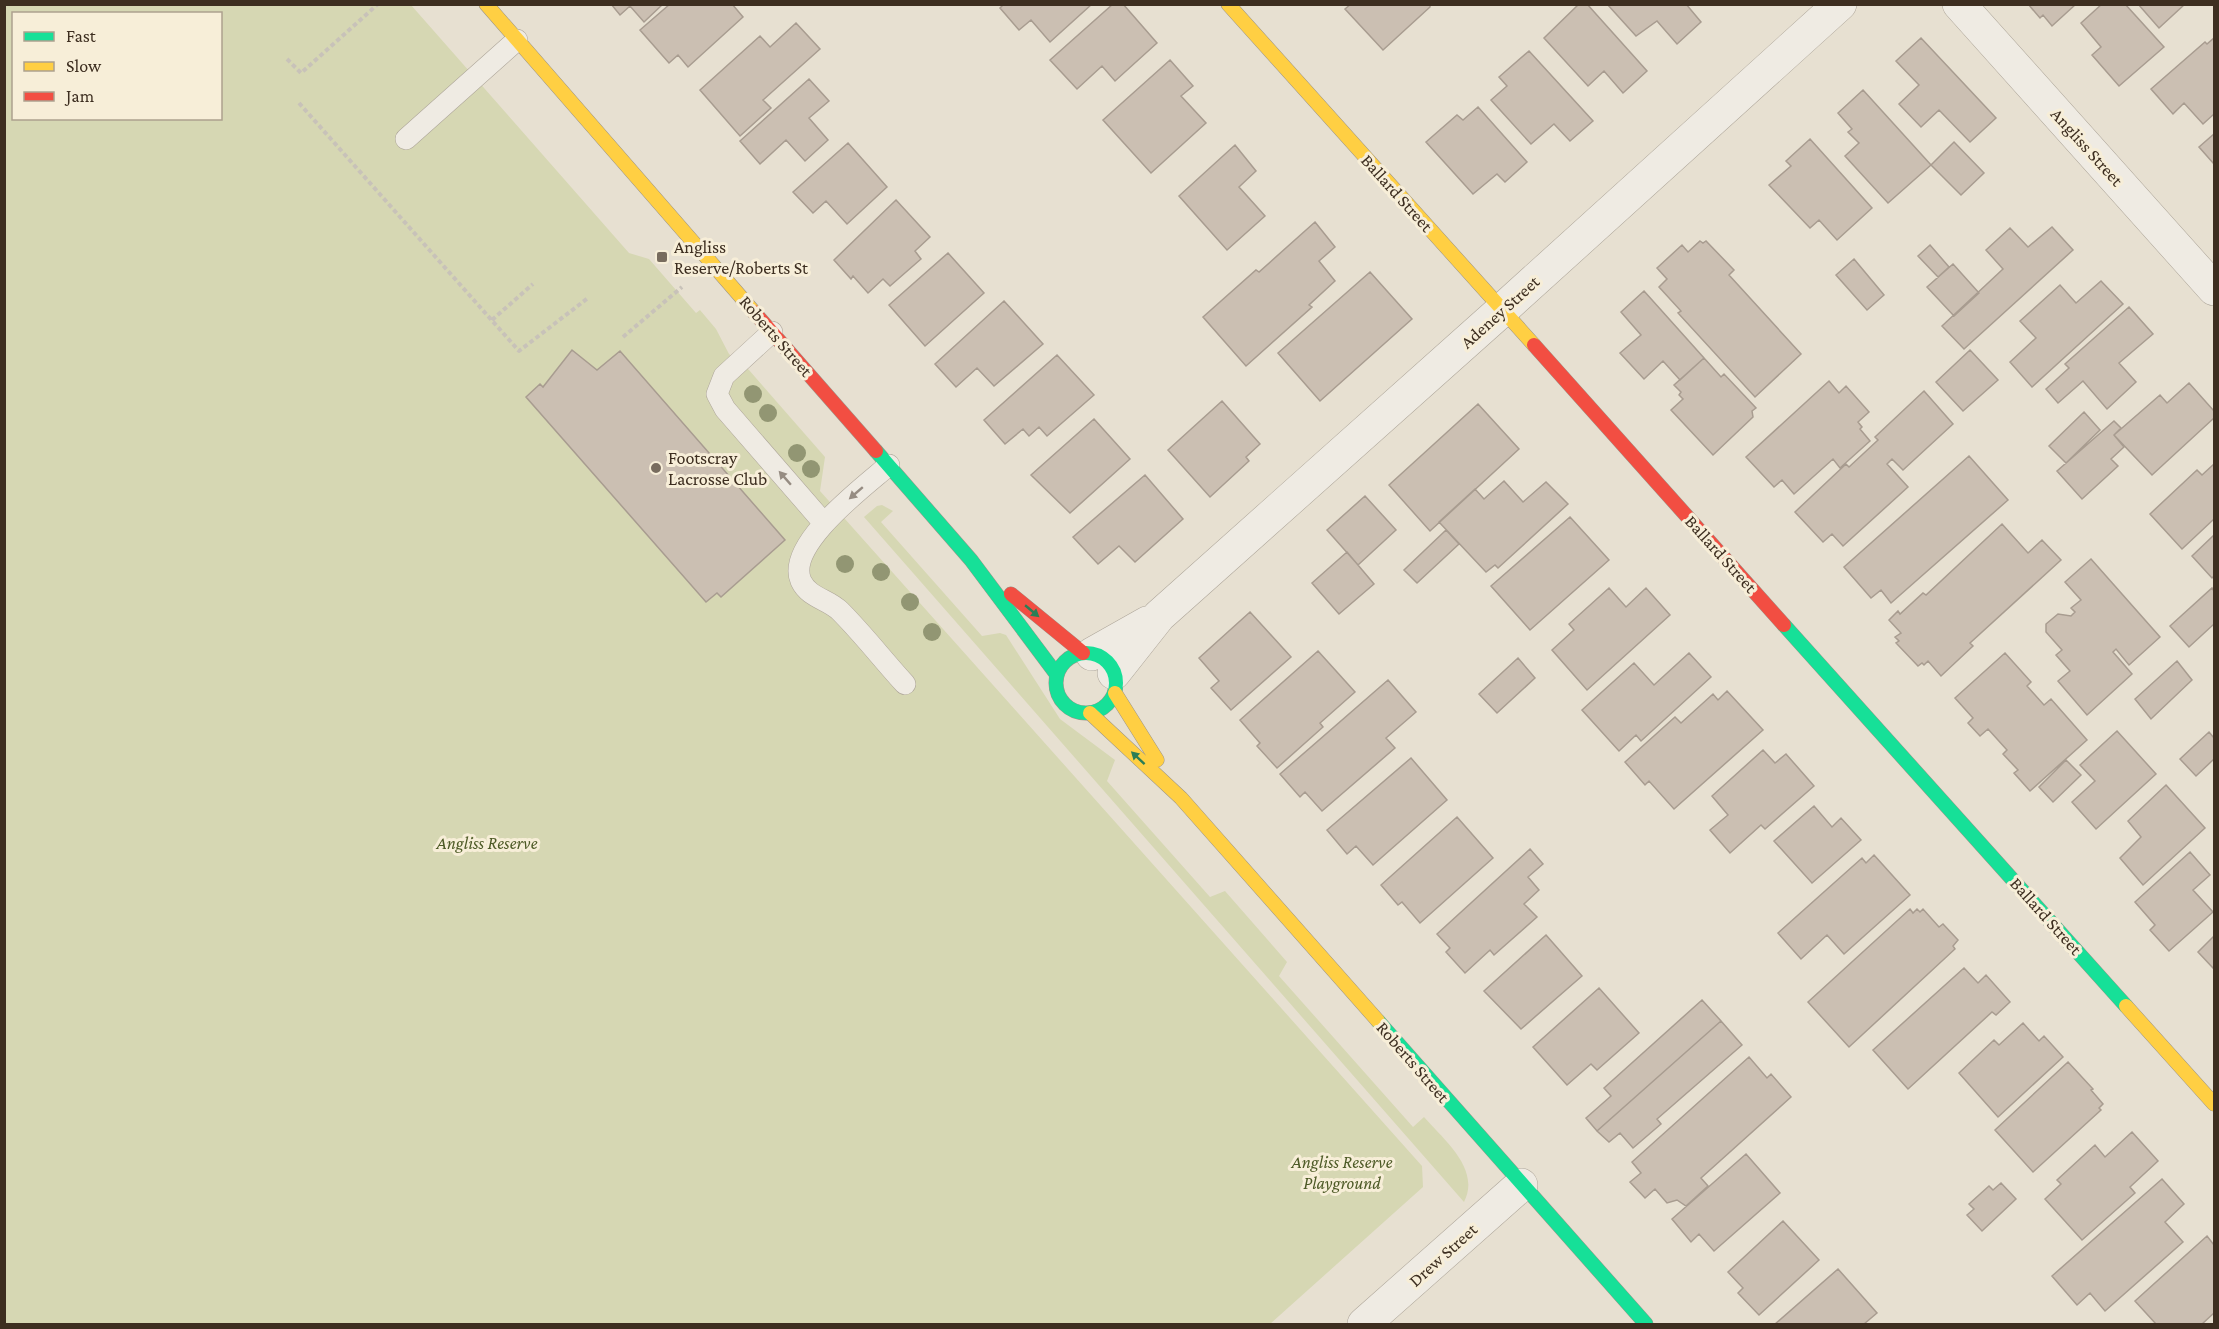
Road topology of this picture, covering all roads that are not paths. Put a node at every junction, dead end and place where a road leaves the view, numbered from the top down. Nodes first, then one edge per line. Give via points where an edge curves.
1 (486, 4) edge
2 (1228, 4) edge
3 (1840, 4) edge
4 (1959, 4) edge
5 (517, 40) junction
6 (406, 139) dead end
7 (2214, 289) edge
8 (1503, 310) junction
9 (772, 332) junction
10 (889, 465) junction
11 (823, 522) junction
12 (971, 560) junction
13 (1101, 668) junction
14 (1057, 675) junction
15 (905, 684) dead end
16 (1090, 713) junction
17 (1180, 798) junction
18 (2214, 1104) edge
19 (1521, 1185) junction
20 (1364, 1324) edge
21 (1646, 1324) edge

1 - 5 street, Roberts Street
2 - 8 street, Ballard Street
3 - 8 street, Adeney Street
4 - 7 street, Angliss Street
5 - 6 lane
5 - 9 street, Roberts Street
8 - 13 street, Adeney Street
8 - 18 street, Ballard Street
9 - 10 street, Roberts Street
11 -> 9 lane via 725,409 717,394 724,376
10 -> 11 lane
10 - 12 street, Roberts Street
11 - 15 lane via 800,563 801,582 810,594 838,609
12 -> 13 street, Roberts Street
12 - 14 street, Roberts Street
13 - 14 street via 1067,660
13 - 16 street via 1105,707
13 - 17 street, Roberts Street
14 - 16 street via 1056,685 1063,703
17 -> 16 street, Roberts Street
17 - 19 street, Roberts Street
19 - 20 street, Drew Street
19 - 21 street, Roberts Street

